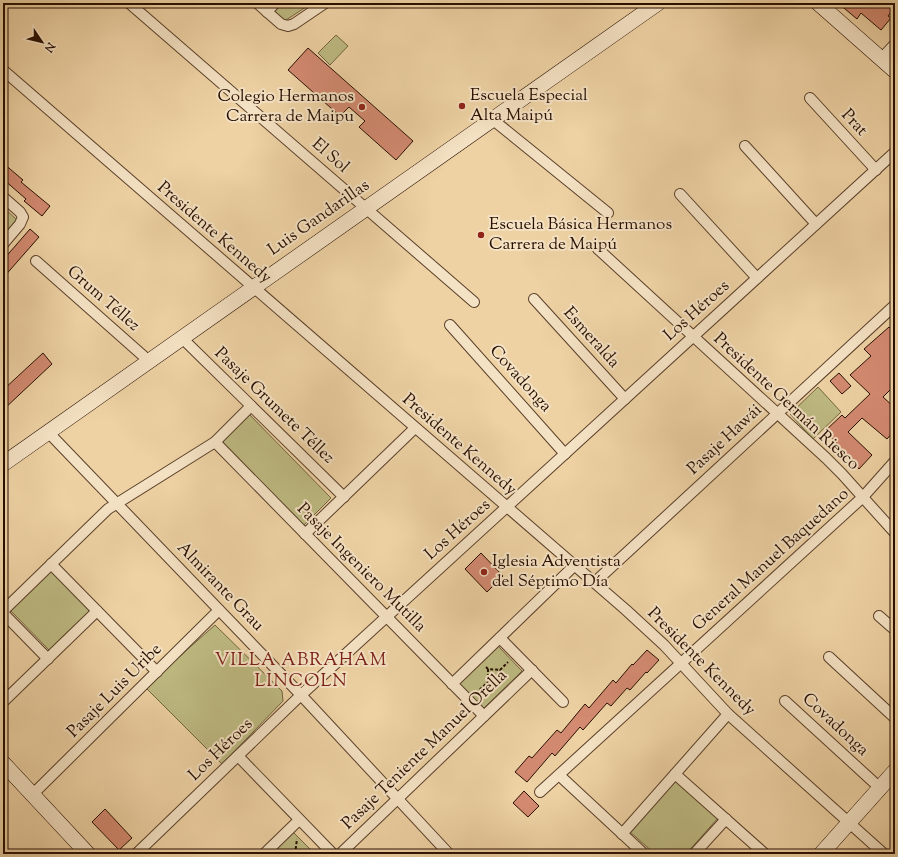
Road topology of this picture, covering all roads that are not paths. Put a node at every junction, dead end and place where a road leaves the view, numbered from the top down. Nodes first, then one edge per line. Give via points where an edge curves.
1 (129, 3) edge
2 (257, 3) edge
3 (275, 3) edge
4 (325, 3) edge
5 (658, 3) edge
6 (818, 3) edge
7 (267, 12) junction
8 (895, 44) edge
9 (881, 59) junction
10 (3, 70) edge
11 (895, 71) edge
12 (810, 98) dead end
13 (492, 119) junction
14 (745, 146) dead end
15 (895, 152) edge
16 (876, 170) junction
17 (680, 194) dead end
18 (3, 197) edge
19 (366, 208) junction
20 (608, 213) dead end
21 (816, 224) junction
22 (3, 244) edge
23 (598, 249) dead end
24 (36, 261) dead end
25 (757, 278) junction
26 (253, 288) junction
27 (534, 299) dead end
28 (474, 302) dead end
29 (895, 306) edge
30 (450, 325) dead end
31 (693, 336) junction
32 (182, 338) junction
33 (149, 361) junction
34 (625, 399) junction
35 (251, 406) junction
36 (778, 413) junction
37 (415, 428) junction
38 (48, 432) junction
39 (215, 442) junction
40 (565, 454) junction
41 (895, 460) edge
42 (3, 464) edge
43 (344, 497) junction
44 (863, 497) junction
45 (116, 503) junction
46 (507, 507) junction
47 (895, 533) edge
48 (305, 534) junction
49 (51, 564) junction
50 (575, 565) junction
51 (595, 582) junction
52 (219, 610) junction
53 (97, 611) junction
54 (3, 612) edge
55 (879, 616) dead end
56 (387, 617) junction
57 (895, 630) edge
58 (500, 638) junction
59 (829, 657) dead end
60 (48, 659) junction
61 (681, 663) junction
62 (532, 670) junction
63 (157, 672) junction
64 (452, 684) junction
65 (301, 695) junction
66 (785, 701) dead end
67 (3, 702) edge
68 (563, 702) dead end
69 (728, 714) junction
70 (484, 716) junction
71 (895, 718) edge
72 (238, 756) junction
73 (3, 763) edge
74 (895, 771) edge
75 (675, 774) junction
76 (558, 775) junction
77 (880, 788) junction
78 (540, 792) dead end
79 (32, 795) junction
80 (398, 798) junction
81 (726, 819) junction
82 (299, 820) junction
83 (849, 823) junction
84 (622, 834) junction
85 (88, 854) edge
86 (136, 854) edge
87 (264, 854) edge
88 (333, 854) edge
89 (340, 854) edge
90 (449, 854) edge
91 (644, 854) edge
92 (694, 854) edge
93 (765, 854) edge
94 (821, 854) edge
95 (884, 854) edge

1 - 19 street, El Sol
2 - 7 street
3 - 7 street
4 - 7 street via 288,26
5 - 13 street, Luis Gandarillas
6 - 9 street
8 - 9 street
9 - 11 street
10 - 26 street, Presidente Kennedy
12 - 16 street, Prat
13 - 19 street, Luis Gandarillas
13 - 20 street
14 - 21 street
15 - 16 street, Los Héroes
16 - 21 street, Los Héroes
17 - 25 street
18 - 22 street via 23,217
19 - 26 street, Luis Gandarillas
19 - 28 street, El Sol
21 - 25 street, Los Héroes
23 - 31 street, Presidente Germán Riesco
24 - 33 street, Grum Téllez
25 - 31 street, Los Héroes
26 - 32 street, Luis Gandarillas
26 - 37 street, Presidente Kennedy
27 - 34 street, Esmeralda
29 - 36 street, Pasaje Hawái
30 - 40 street, Covadonga
31 - 34 street, Los Héroes
31 - 36 street, Presidente Germán Riesco
32 - 33 street, Luis Gandarillas
32 - 35 street, Pasaje Grumete Téllez
33 - 38 street, Luis Gandarillas
34 - 40 street, Los Héroes
35 - 39 street
35 - 43 street, Pasaje Grumete Téllez
36 - 44 street, Presidente Germán Riesco
36 - 51 street, Pasaje Hawái
37 - 43 street
37 - 46 street, Presidente Kennedy
38 - 42 street, Luis Gandarillas
38 - 45 street, Almirante Grau
39 - 45 street
39 - 48 street, Pasaje Ingeniero Mutilla
40 - 46 street, Los Héroes
41 - 44 street, General Manuel Baquedano
43 - 48 street
44 - 47 street, Presidente Germán Riesco
44 - 61 street, General Manuel Baquedano
45 - 49 street
45 - 52 street, Almirante Grau
46 - 50 street, Presidente Kennedy
46 - 56 street, Los Héroes
48 - 56 street, Pasaje Ingeniero Mutilla
49 - 53 street
49 - 54 street
50 - 51 street, Presidente Kennedy
50 - 58 street
51 - 61 street, Presidente Kennedy
52 - 63 street, Pasaje Luis Uribe
52 - 65 street, Almirante Grau
53 - 60 street
53 - 63 street
54 - 60 street
55 - 57 street
56 - 64 street, Pasaje Ingeniero Mutilla
56 - 65 street, Los Héroes
58 - 62 street
58 - 64 street
59 - 71 street
60 - 67 street
61 - 69 street, Presidente Kennedy
61 - 76 street, General Manuel Baquedano
62 - 68 street
62 - 70 street, Pasaje Teniente Manuel Orella
63 - 79 street, Pasaje Luis Uribe
64 - 70 street, Pasaje Ingeniero Mutilla
65 - 72 street, Los Héroes
65 - 80 street, Almirante Grau
66 - 77 street, Covadonga
69 - 75 street
69 - 83 street, Presidente Kennedy
70 - 80 street, Pasaje Teniente Manuel Orella
72 - 82 street
72 - 86 street, Los Héroes
73 - 79 street
74 - 77 street
75 - 81 street
75 - 84 street
76 - 78 street, General Manuel Baquedano
76 - 84 street
77 - 83 street
79 - 85 street
80 - 89 street, Pasaje Teniente Manuel Orella
80 - 90 street, Almirante Grau
81 - 92 street
81 - 93 street
82 - 87 street
82 - 88 street
83 - 94 street
83 - 95 street, Presidente Kennedy
84 - 91 street

